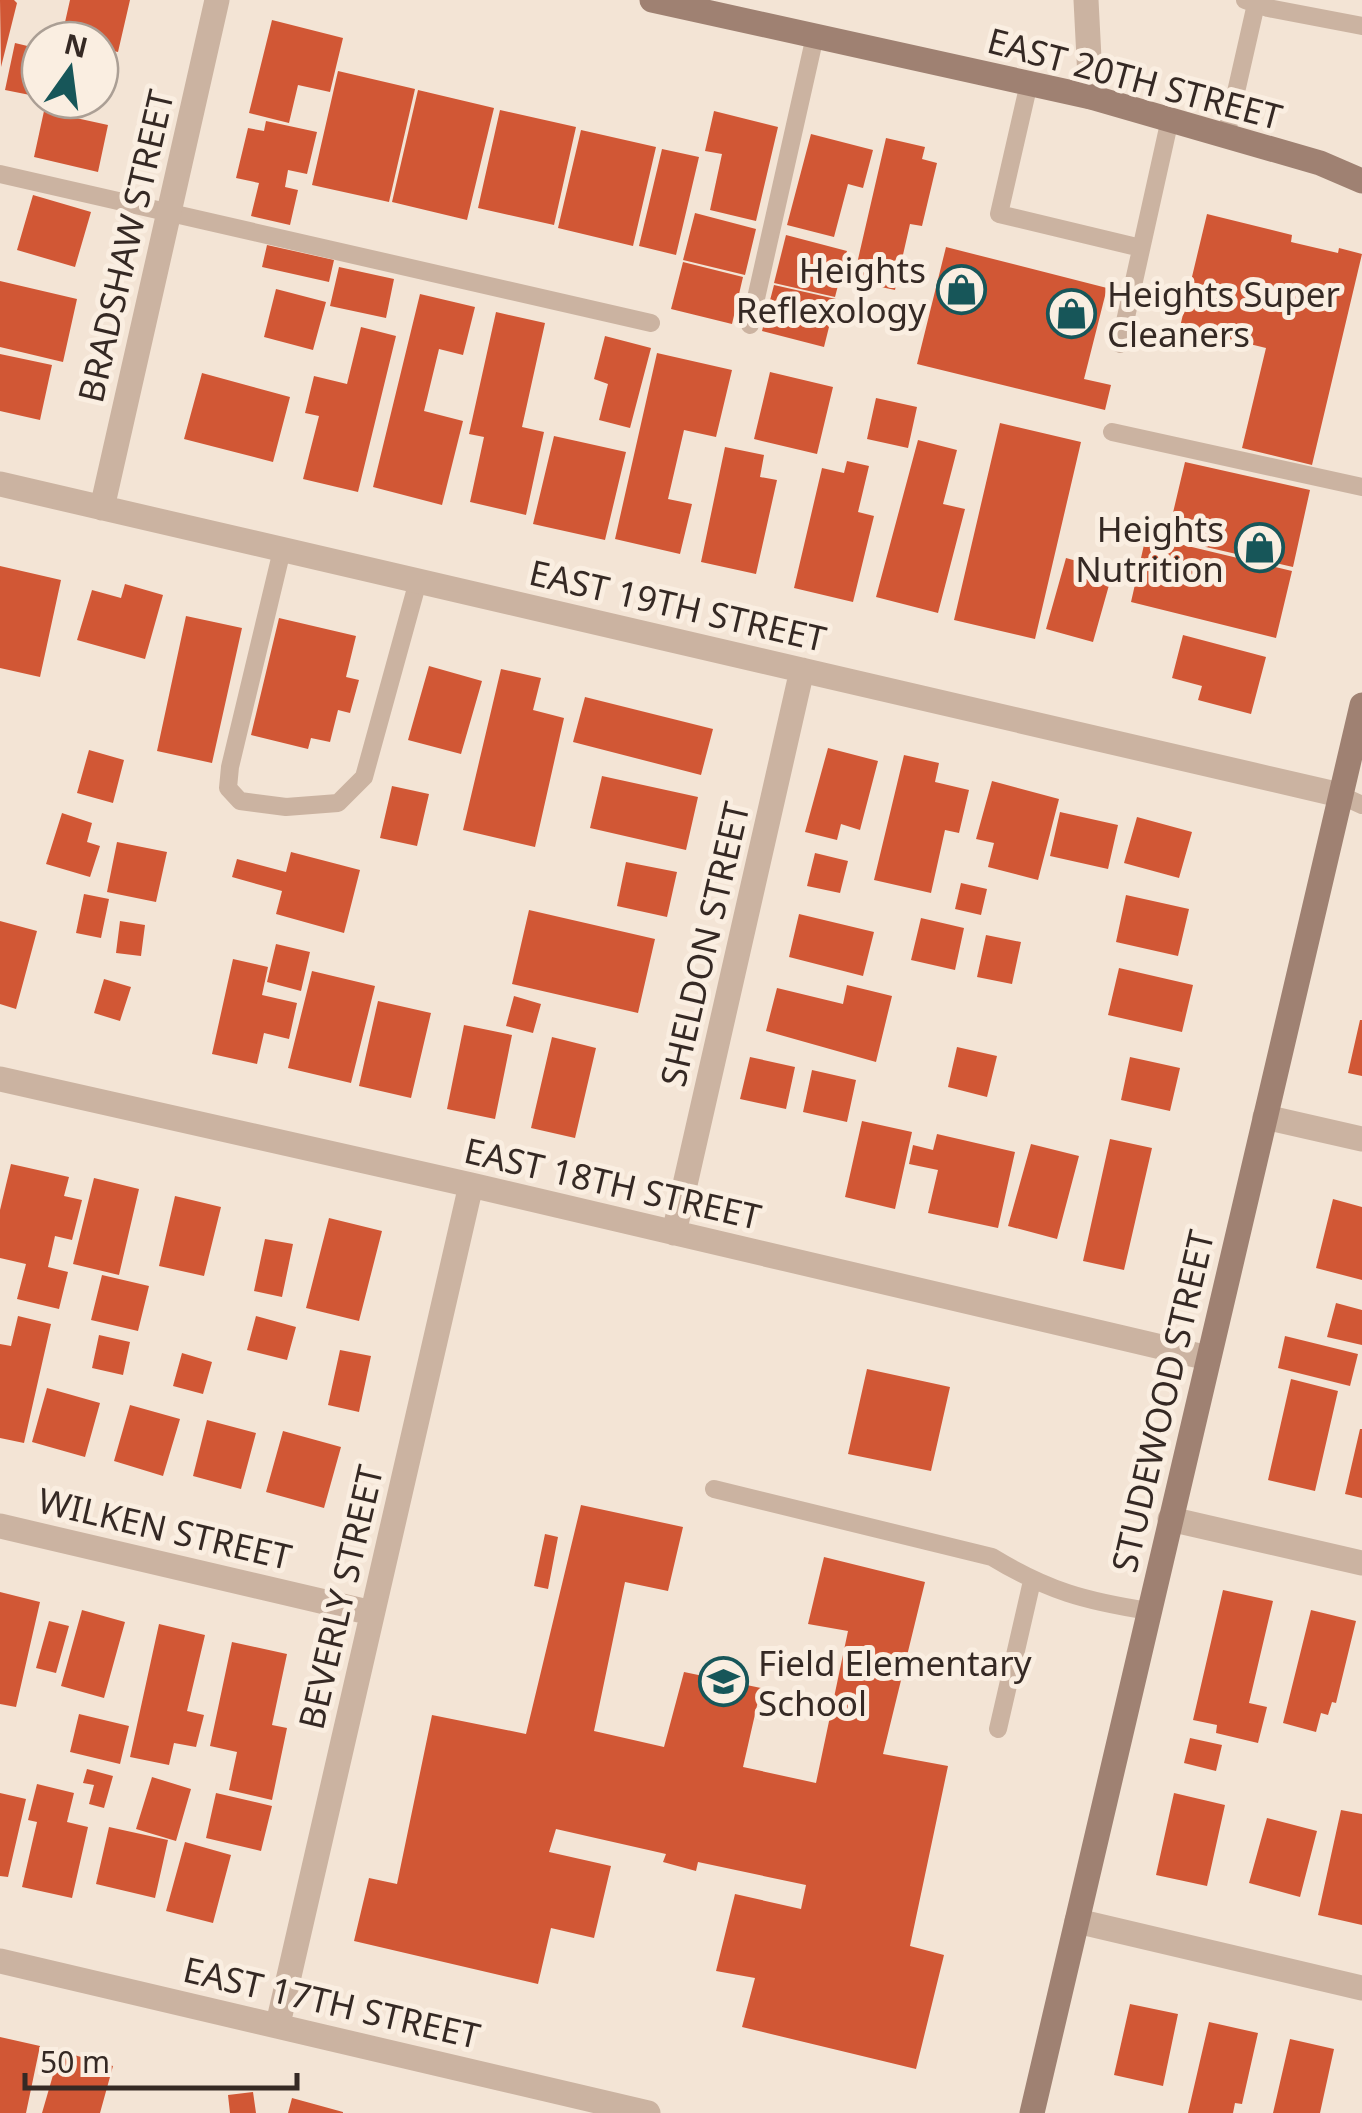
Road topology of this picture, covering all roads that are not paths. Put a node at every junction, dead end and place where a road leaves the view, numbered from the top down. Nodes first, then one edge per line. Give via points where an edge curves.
1 (217, 0) edge
2 (652, 0) edge
3 (1086, 0) edge
4 (1250, 2) edge
5 (1362, 26) edge
6 (815, 36) junction
7 (1029, 83) junction
8 (1091, 97) junction
9 (1170, 120) junction
10 (1226, 136) junction
11 (0, 174) edge
12 (1362, 181) edge
13 (168, 214) junction
14 (1141, 248) junction
15 (651, 324) dead end
16 (750, 325) dead end
17 (1120, 344) dead end
18 (1112, 432) dead end
19 (0, 484) edge
20 (1362, 487) edge
21 (102, 508) junction
22 (282, 550) junction
23 (418, 581) junction
24 (802, 670) junction
25 (1362, 705) edge
26 (1351, 800) edge
27 (0, 1080) edge
28 (1265, 1117) junction
29 (1362, 1139) edge
30 (471, 1185) junction
31 (674, 1233) junction
32 (1208, 1358) junction
33 (714, 1489) dead end
34 (1170, 1519) junction
35 (0, 1526) edge
36 (1362, 1563) edge
37 (1032, 1582) junction
38 (1149, 1611) junction
39 (372, 1612) junction
40 (998, 1730) dead end
41 (1077, 1921) junction
42 (0, 1961) edge
43 (1362, 1988) edge
44 (278, 2024) junction
45 (648, 2113) edge
46 (1032, 2113) edge

1 - 13 street, BRADSHAW STREET
2 - 6 main road, EAST 20TH STREET
3 - 8 street
4 - 5 lane
4 - 10 lane
6 - 7 main road, EAST 20TH STREET
6 - 16 lane
7 - 8 main road, EAST 20TH STREET
7 - 14 lane via 999,214
8 - 9 main road, EAST 20TH STREET
9 - 10 main road, EAST 20TH STREET
9 - 14 lane
10 - 12 main road, EAST 20TH STREET
11 - 13 lane
13 - 15 lane
13 - 21 street, BRADSHAW STREET
14 - 17 lane
18 - 20 lane
19 - 21 street, EAST 19TH STREET
21 - 22 street, EAST 19TH STREET
22 - 23 street, EAST 19TH STREET
22 - 23 lane via 230,767 228,788 240,800 338,803 364,777
23 - 24 street, EAST 19TH STREET
24 - 26 street, EAST 19TH STREET
24 - 31 street, SHELDON STREET
25 - 26 main road, STUDEWOOD STREET
26 - 28 main road, STUDEWOOD STREET
27 - 30 street, EAST 18TH STREET
28 - 29 street
28 - 32 main road, STUDEWOOD STREET
30 - 31 street, EAST 18TH STREET
30 - 39 street, BEVERLY STREET
31 - 32 street, EAST 18TH STREET
32 - 34 main road, STUDEWOOD STREET
33 - 37 lane via 992,1557
34 - 36 street
34 - 38 main road, STUDEWOOD STREET
35 - 39 street, WILKEN STREET
37 - 38 lane via 1086,1601
37 - 40 lane
38 - 41 main road, STUDEWOOD STREET
39 - 44 street, BEVERLY STREET
41 - 43 street
41 - 46 main road, STUDEWOOD STREET
42 - 44 street, EAST 17TH STREET
44 - 45 street, EAST 17TH STREET

